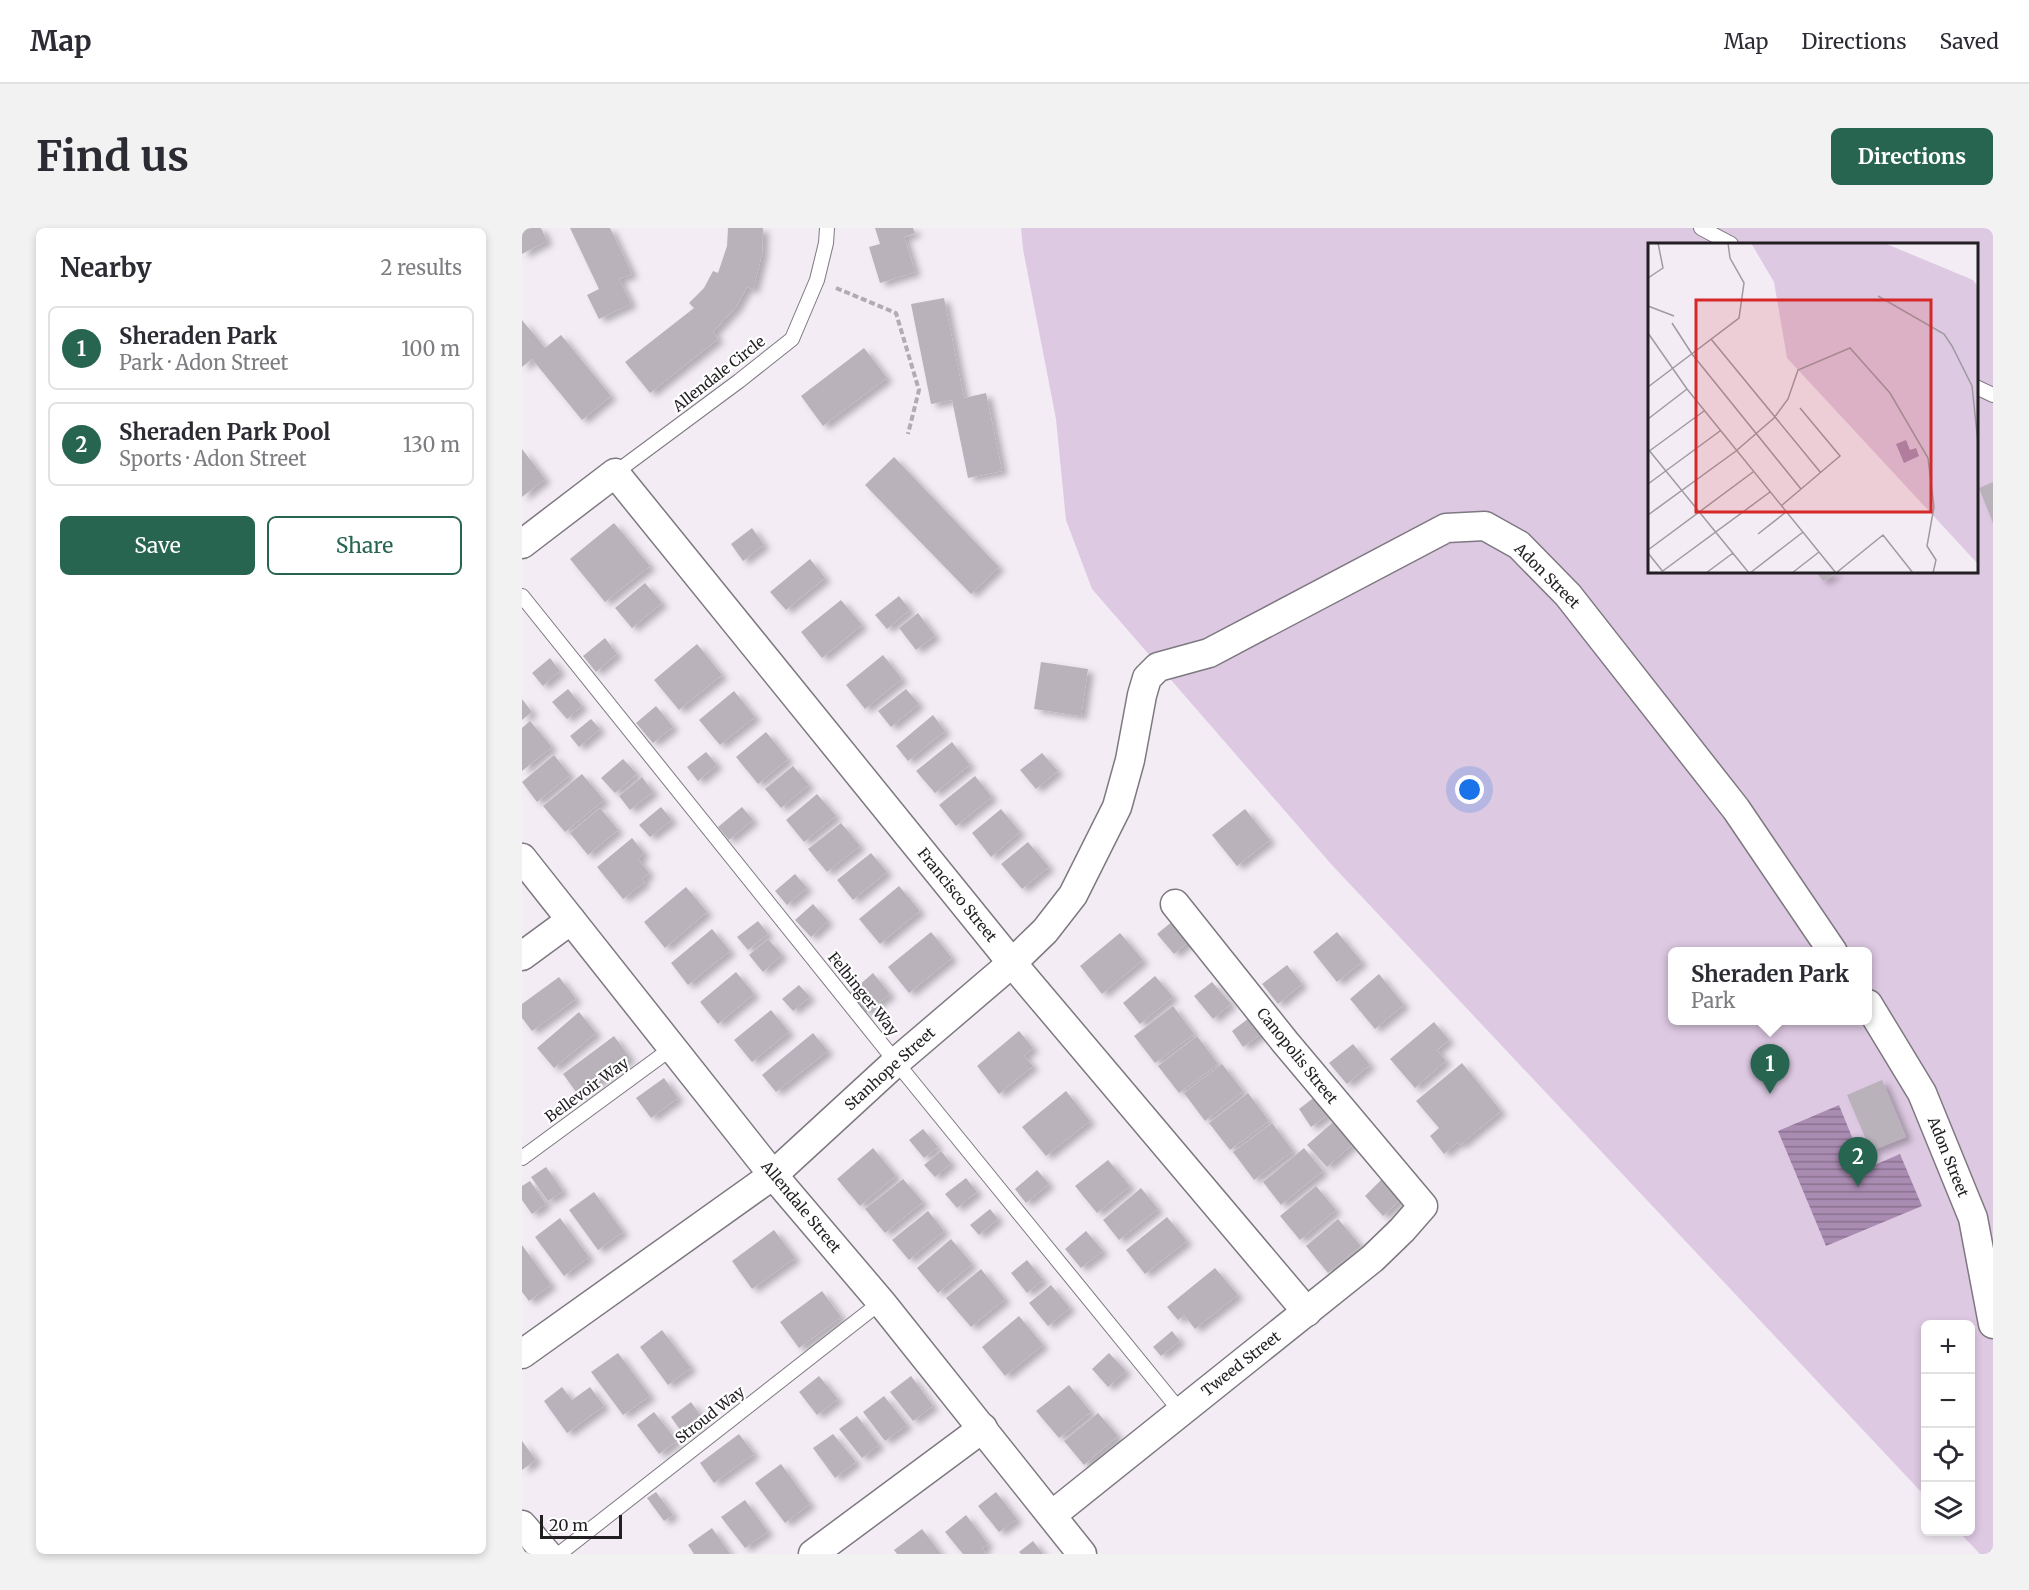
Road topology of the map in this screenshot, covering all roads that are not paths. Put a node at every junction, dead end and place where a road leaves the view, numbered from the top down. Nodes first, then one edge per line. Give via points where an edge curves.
1 (827, 228) edge
2 (1701, 228) edge
3 (1729, 243) edge
4 (1978, 388) edge
5 (1993, 395) edge
6 (615, 472) junction
7 (522, 544) edge
8 (522, 596) edge
9 (1142, 695) joint
10 (522, 858) edge
11 (1175, 904) dead end
12 (571, 920) junction
13 (1830, 947) edge
14 (522, 956) edge
15 (1012, 963) junction
16 (1872, 1011) edge
17 (672, 1048) junction
18 (896, 1062) junction
19 (522, 1158) edge
20 (773, 1175) junction
21 (1423, 1206) joint
22 (881, 1302) junction
23 (1307, 1312) junction
24 (1993, 1324) edge
25 (522, 1354) edge
26 (1181, 1412) junction
27 (983, 1428) junction
28 (1052, 1515) junction
29 (522, 1525) edge
30 (547, 1554) edge
31 (559, 1554) edge
32 (813, 1554) edge
33 (1082, 1554) edge

1 - 6 lane, Allendale Circle via 817,280 792,339
2 - 3 lane
4 - 5 lane
6 - 7 street
6 - 15 street, Francisco Street
8 - 18 lane, Felbinger Way
9 - 13 street, Adon Street via 1147,678 1158,667 1209,652 1446,528 1485,526 1519,545 1568,595 1736,810
9 - 15 street, Stanhope Street via 1117,807 1097,850 1073,895 1045,931
10 - 12 street, Allendale Street
11 - 21 street, Canopolis Street
12 - 14 street
12 - 17 street, Allendale Street
15 - 18 street, Stanhope Street
15 - 23 street, Francisco Street
16 - 24 street, Adon Street via 1922,1093 1973,1218
17 - 19 lane, Bellevoir Way
17 - 20 street, Allendale Street
18 - 20 street, Stanhope Street
18 - 26 lane, Felbinger Way
20 - 22 street, Allendale Street
20 - 25 street, Stanhope Street
21 - 23 street, Tweed Street via 1372,1259
22 - 27 street, Allendale Street
22 - 31 lane, Stroud Way
23 - 26 street, Tweed Street
26 - 28 street, Tweed Street
27 - 28 street, Allendale Street
27 - 32 street
28 - 33 street, Allendale Street
29 - 30 street

